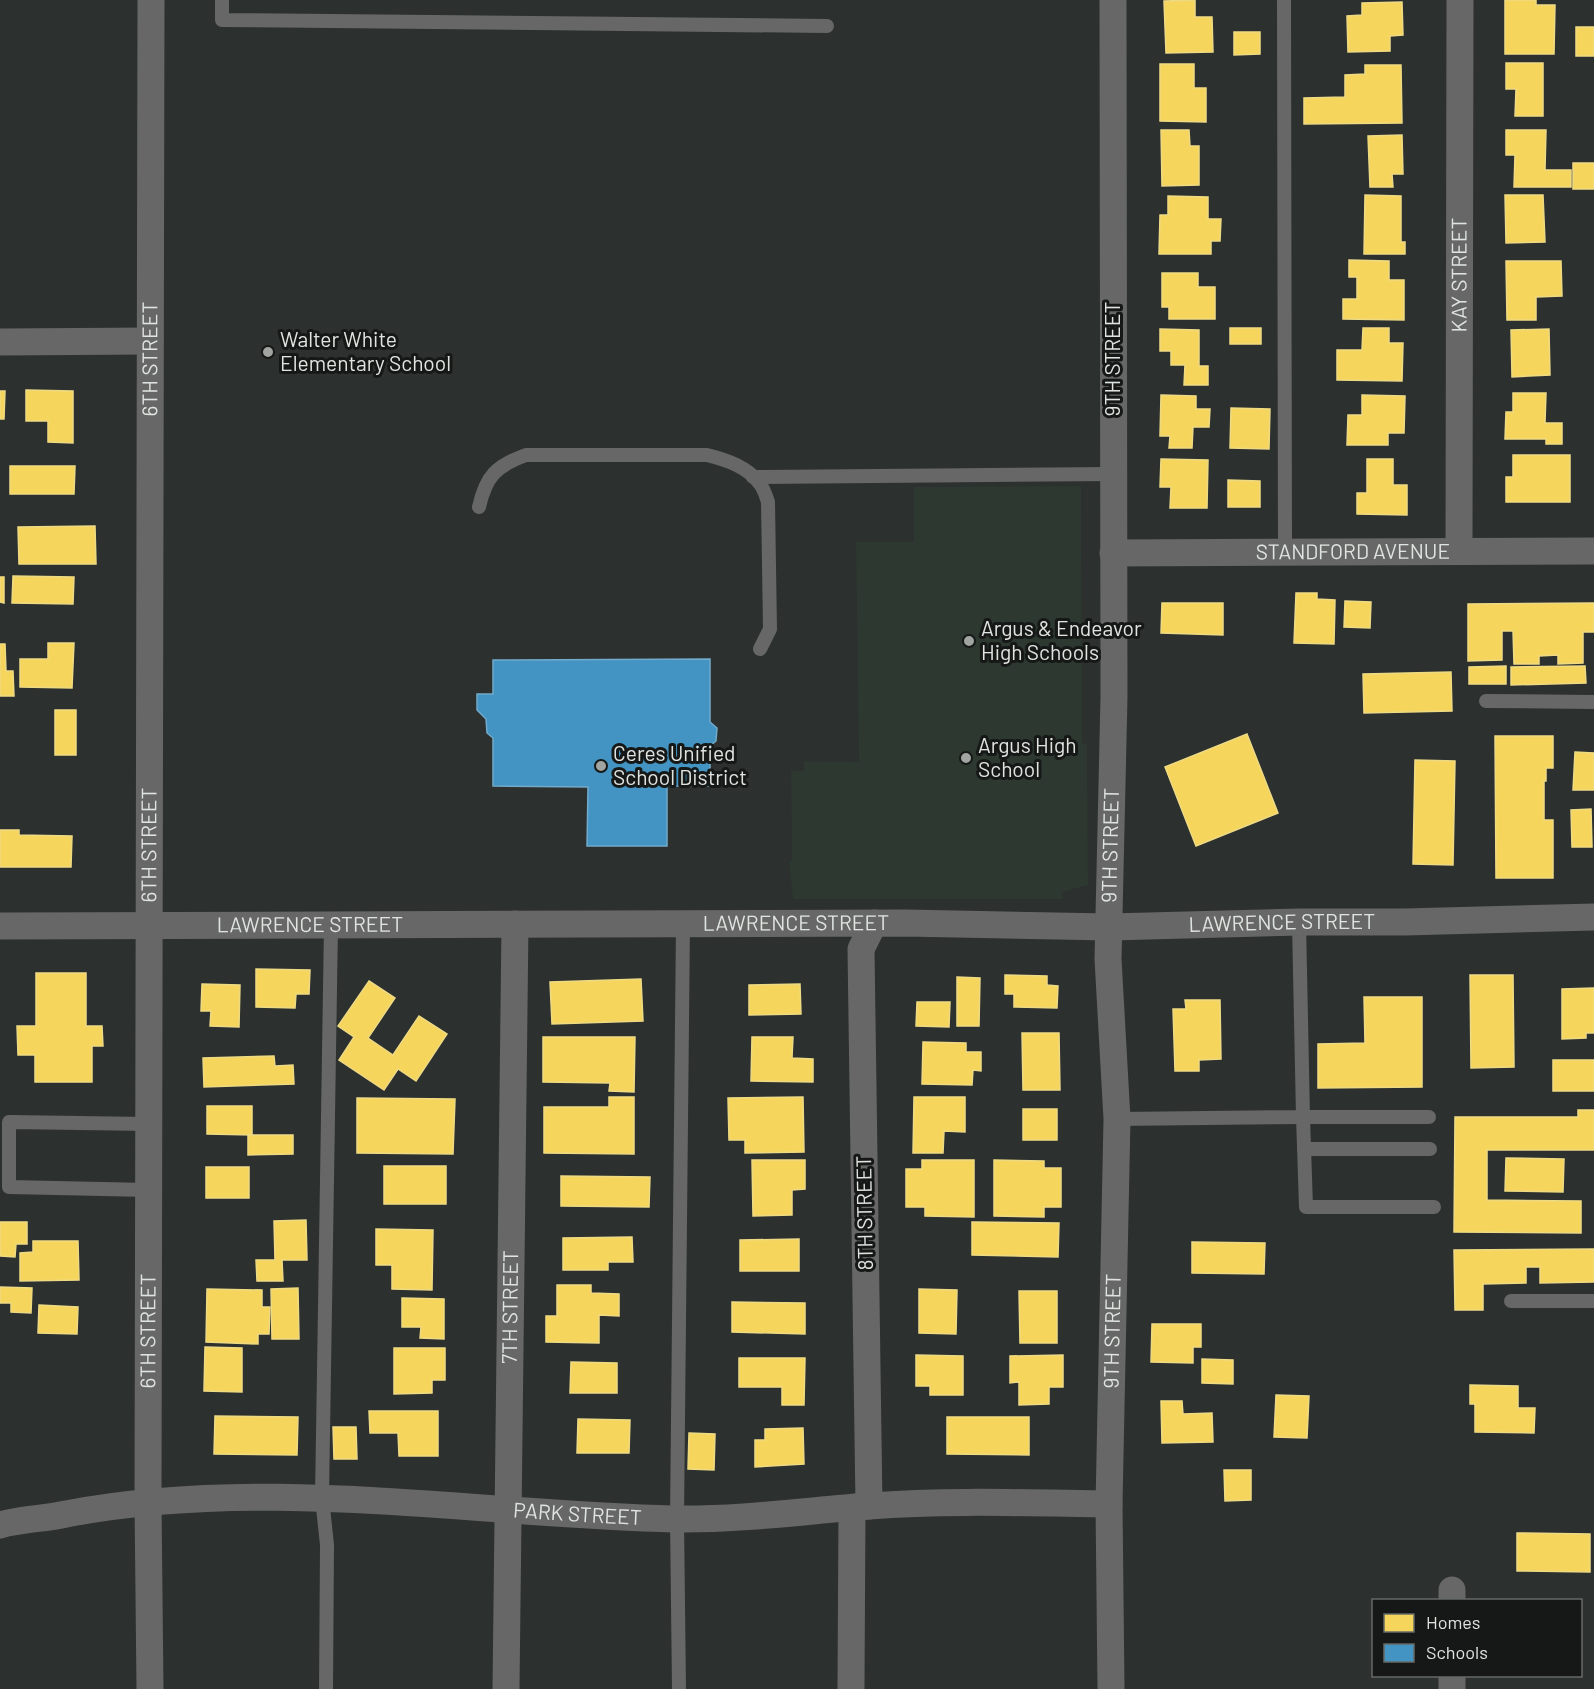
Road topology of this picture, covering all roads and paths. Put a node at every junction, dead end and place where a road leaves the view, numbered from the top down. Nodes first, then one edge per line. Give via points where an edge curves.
1 (151, 0) edge
2 (222, 0) edge
3 (1113, 0) edge
4 (1284, 0) edge
5 (1460, 0) edge
6 (827, 26) dead end
7 (150, 341) junction
8 (0, 342) edge
9 (1113, 474) junction
10 (753, 477) junction
11 (479, 507) dead end
12 (1458, 551) junction
13 (1594, 551) edge
14 (1285, 552) junction
15 (1113, 553) junction
16 (760, 649) dead end
17 (1486, 701) dead end
18 (1594, 702) edge
19 (1594, 917) edge
20 (1299, 922) junction
21 (874, 923) junction
22 (515, 924) junction
23 (683, 924) junction
24 (149, 925) junction
25 (330, 925) junction
26 (0, 926) edge
27 (1110, 927) junction
28 (1429, 1117) dead end
29 (1303, 1118) junction
30 (1117, 1119) junction
31 (149, 1124) junction
32 (1304, 1149) junction
33 (1430, 1149) dead end
34 (149, 1190) junction
35 (1434, 1207) dead end
36 (1511, 1301) dead end
37 (1594, 1301) edge
38 (322, 1498) junction
39 (148, 1503) junction
40 (1109, 1504) junction
41 (861, 1507) junction
42 (508, 1509) junction
43 (48, 1518) junction
44 (677, 1519) junction
45 (0, 1525) edge
46 (0, 1544) edge
47 (150, 1689) edge
48 (326, 1689) edge
49 (506, 1689) edge
50 (679, 1689) edge
51 (851, 1689) edge
52 (1111, 1689) edge

1 - 7 street, 6TH STREET
2 - 6 lane via 222,20
3 - 9 street, 9TH STREET
4 - 14 lane
5 - 12 street, KAY STREET
7 - 8 street
7 - 24 street, 6TH STREET
9 - 10 lane
9 - 15 street, 9TH STREET
10 - 11 lane via 728,460 707,455 526,455 495,471 483,488
10 - 16 lane via 768,502 770,629
12 - 13 street, STANDFORD AVENUE
12 - 14 street, STANDFORD AVENUE
14 - 15 street, STANDFORD AVENUE
15 - 27 street, 9TH STREET
17 - 18 lane
19 - 20 street, LAWRENCE STREET
20 - 27 street, LAWRENCE STREET
20 - 29 lane
21 - 23 street, LAWRENCE STREET
21 - 27 street, LAWRENCE STREET
21 - 41 street, 8TH STREET via 861,949
22 - 23 street, LAWRENCE STREET
22 - 25 street, LAWRENCE STREET
22 - 42 street, 7TH STREET
23 - 44 lane
24 - 25 street, LAWRENCE STREET
24 - 26 street, LAWRENCE STREET
24 - 31 street, 6TH STREET
25 - 38 lane
27 - 30 street, 9TH STREET via 1108,959
28 - 29 lane
29 - 30 lane
29 - 32 lane
30 - 40 street, 9TH STREET
31 - 34 street, 6TH STREET
31 - 34 lane via 9,1122 9,1187
32 - 33 lane
32 - 35 lane via 1306,1207
34 - 39 street, 6TH STREET
36 - 37 lane
38 - 39 street, PARK STREET via 209,1498
38 - 42 street, PARK STREET
38 - 48 lane via 327,1545
39 - 43 street, PARK STREET
39 - 47 street, 6TH STREET
40 - 41 street, PARK STREET
40 - 52 street, 9TH STREET
41 - 44 street, PARK STREET
41 - 51 street, 8TH STREET
42 - 44 street, PARK STREET
42 - 49 street, 7TH STREET
43 - 45 street, PARK STREET
43 - 46 street, PARK STREET
44 - 50 lane

